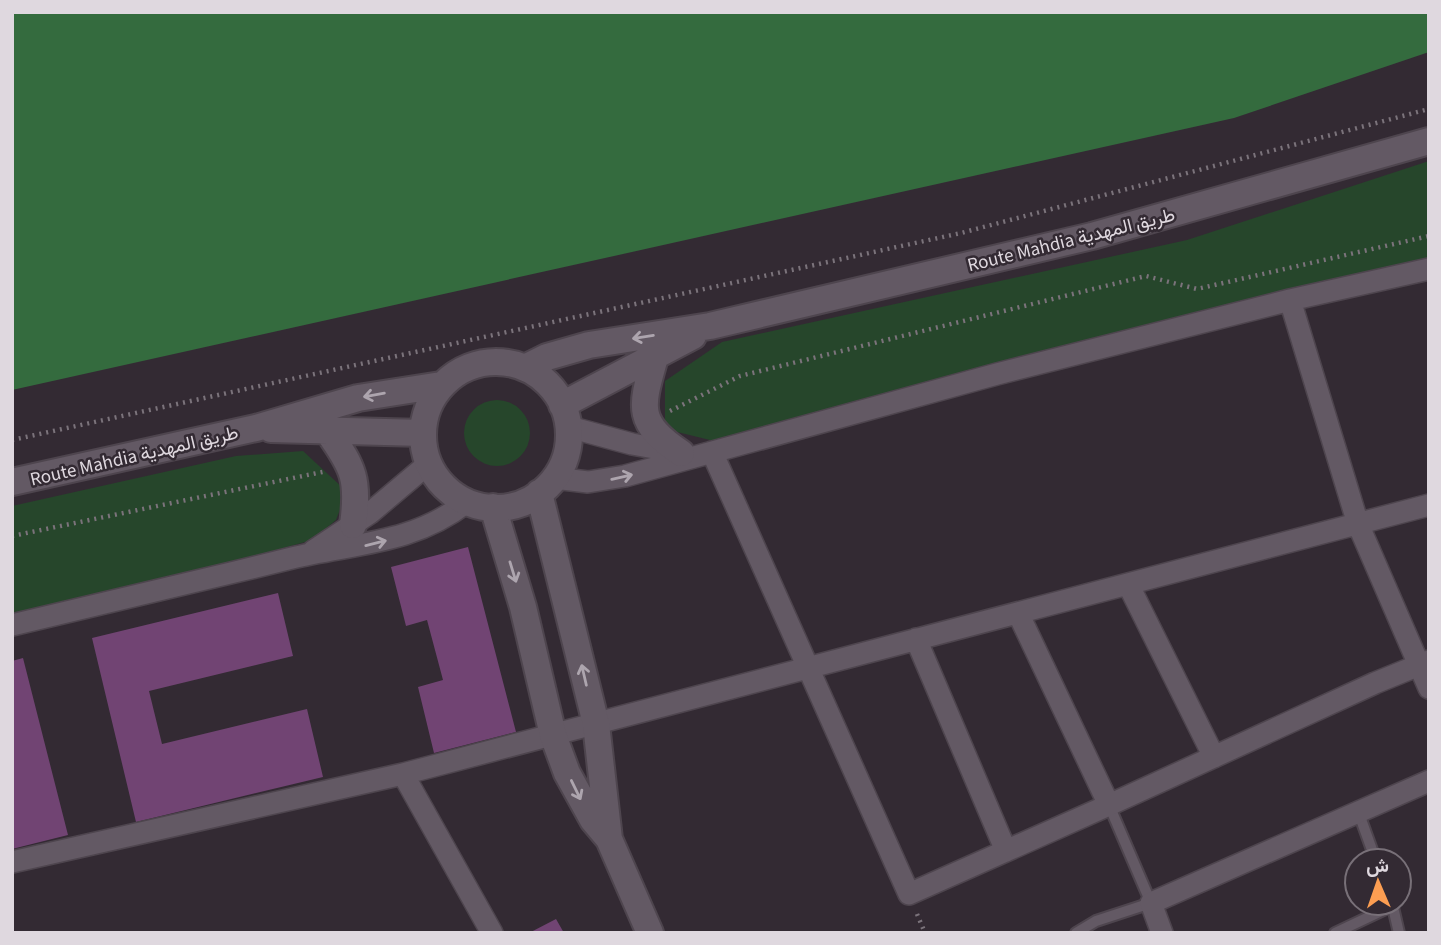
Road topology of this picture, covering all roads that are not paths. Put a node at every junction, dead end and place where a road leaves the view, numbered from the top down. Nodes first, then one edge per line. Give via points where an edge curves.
1 (1429, 141) edge
2 (1429, 269) edge
3 (1290, 300) junction
4 (710, 326) junction
5 (655, 357) junction
6 (525, 368) junction
7 (441, 385) junction
8 (566, 416) junction
9 (256, 428) junction
10 (328, 432) junction
11 (423, 433) junction
12 (697, 453) junction
13 (428, 464) junction
14 (12, 482) edge
15 (547, 486) junction
16 (480, 505) junction
17 (1429, 505) edge
18 (1358, 524) junction
19 (353, 525) junction
20 (309, 555) junction
21 (1128, 584) junction
22 (1018, 612) junction
23 (12, 625) edge
24 (916, 639) junction
25 (1423, 663) edge
26 (806, 667) junction
27 (1429, 688) edge
28 (596, 724) junction
29 (553, 735) junction
30 (1214, 757) junction
31 (403, 774) junction
32 (1429, 781) edge
33 (1109, 806) junction
34 (1358, 811) junction
35 (609, 839) junction
36 (1371, 847) edge
37 (1006, 851) junction
38 (12, 862) edge
39 (1151, 903) junction
40 (1366, 917) edge
41 (492, 933) edge
42 (650, 933) edge
43 (1076, 933) edge
44 (1162, 933) edge
45 (1335, 933) edge

1 - 4 street, Route Mahdia طريق المهدية via 1092,236
2 - 3 street
3 - 12 street
3 - 18 street
4 - 5 street, Route Mahdia طريق المهدية
4 -> 6 street, Route Mahdia طريق المهدية via 589,345
5 - 8 street, Route Mahdia طريق المهدية
5 - 12 street via 646,391 648,423 656,435
6 - 7 street via 481,363 459,371
6 - 8 street via 545,380
7 -> 9 street, Route Mahdia طريق المهدية via 358,398
7 - 11 street via 428,405
8 - 12 street via 632,444
8 - 15 street via 564,460
9 - 10 street, Route Mahdia طريق المهدية
9 - 14 street, Route Mahdia طريق المهدية
10 - 11 street, Route Mahdia طريق المهدية
10 - 19 street via 355,479
11 - 13 street
15 -> 12 street via 602,481 652,470
12 - 26 street
13 - 16 street via 448,490
13 - 19 street
15 - 16 street via 506,507
28 -> 15 street
20 -> 16 street via 374,544
16 -> 29 street via 523,607
17 - 18 street
18 - 21 street
18 - 25 street
19 - 20 street
20 - 23 street
21 - 22 street
21 - 30 street
22 - 24 street
22 - 33 street
24 - 26 street
24 - 37 street
25 - 27 street
25 - 30 street
26 - 28 street
26 - 37 street via 909,894
28 - 29 street
28 - 35 street
29 - 31 street
29 -> 35 street via 581,801
30 - 33 street
31 - 38 street
31 - 41 street
32 - 34 street
33 - 37 street
33 - 39 lane
34 - 36 lane
34 - 39 street
35 - 42 street
39 - 43 lane via 1096,921
39 - 44 street
40 - 45 lane

